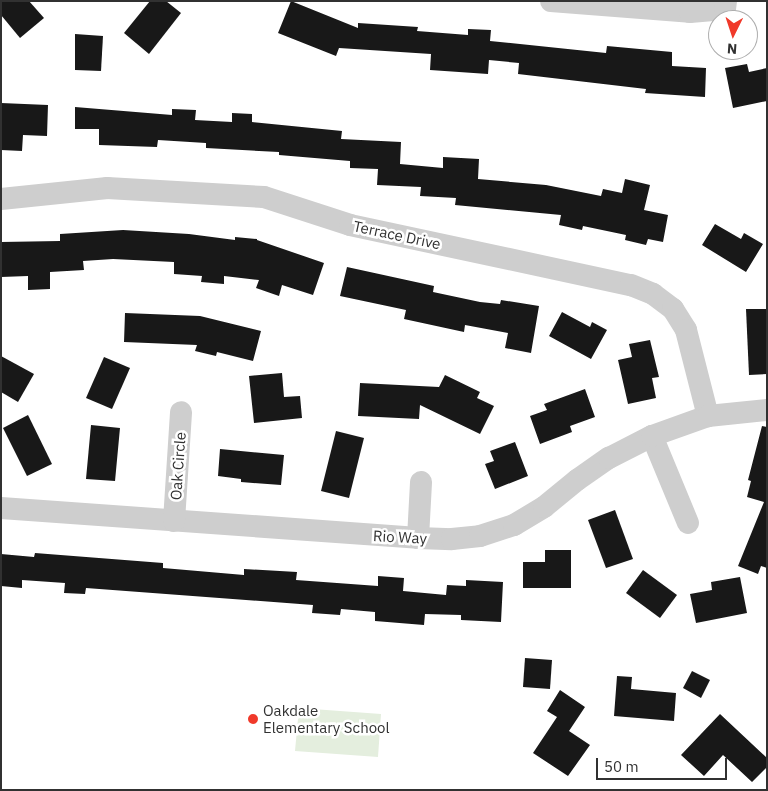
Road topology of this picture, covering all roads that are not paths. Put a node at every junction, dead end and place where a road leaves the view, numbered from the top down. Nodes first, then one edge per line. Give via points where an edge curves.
1 (551, 1) edge
2 (726, 5) edge
3 (1, 199) edge
4 (767, 410) edge
5 (181, 412) dead end
6 (708, 416) junction
7 (652, 436) junction
8 (421, 482) dead end
9 (1, 508) edge
10 (174, 521) junction
11 (688, 523) dead end
12 (418, 538) junction

1 - 2 street via 690,12
3 - 6 street, Terrace Drive via 107,188 264,197 350,225 631,285 653,294 673,309 686,330
4 - 6 street, Rio Way
5 - 10 street, Oak Circle
6 - 7 street, Rio Way
7 - 11 street
7 - 12 street, Rio Way via 609,458 544,507 514,525 480,536
8 - 12 street
9 - 10 street, Rio Way
10 - 12 street, Rio Way

